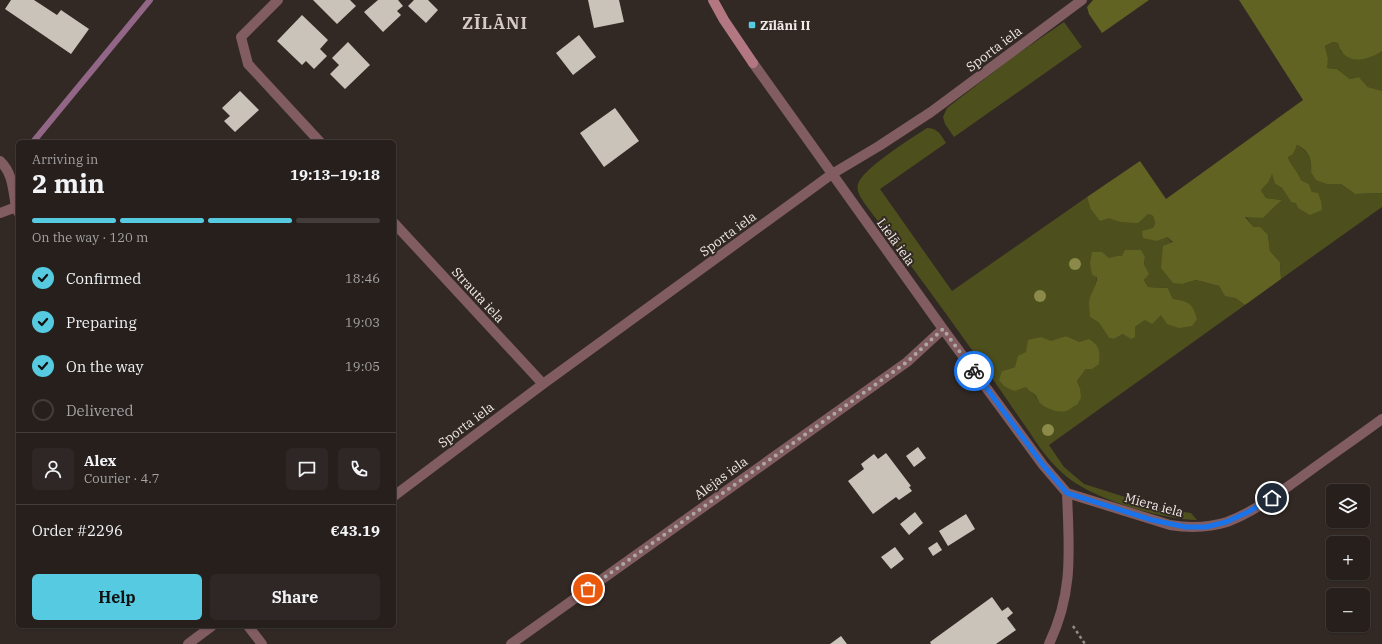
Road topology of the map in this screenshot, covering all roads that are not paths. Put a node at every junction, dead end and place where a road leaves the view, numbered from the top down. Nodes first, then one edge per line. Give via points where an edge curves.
1 (278, 0) edge
2 (713, 0) edge
3 (1082, 0) edge
4 (318, 140) edge
5 (0, 160) edge
6 (832, 174) junction
7 (16, 205) edge
8 (16, 210) edge
9 (0, 213) edge
10 (396, 225) edge
11 (943, 329) junction
12 (543, 384) junction
13 (1382, 420) edge
14 (1067, 493) junction
15 (396, 494) edge
16 (209, 628) edge
17 (250, 628) edge
18 (188, 644) edge
19 (262, 644) edge
20 (511, 644) edge
21 (1049, 644) edge

1 - 4 street via 241,37 248,64
2 - 6 street, Lielā iela via 753,63
3 - 6 street, Sporta iela via 931,112
5 - 7 street via 9,173
6 - 11 street, Lielā iela
6 - 12 street, Sporta iela
8 - 9 street
10 - 12 street, Strauta iela
11 - 14 street, Lielā iela via 1043,465
11 - 20 street, Alejas iela via 907,362
12 - 15 street, Sporta iela
13 - 14 street, Miera iela via 1272,498 1226,522 1206,527 1170,525
14 - 21 street via 1070,554 1068,579 1058,626
16 - 18 street
17 - 19 street

